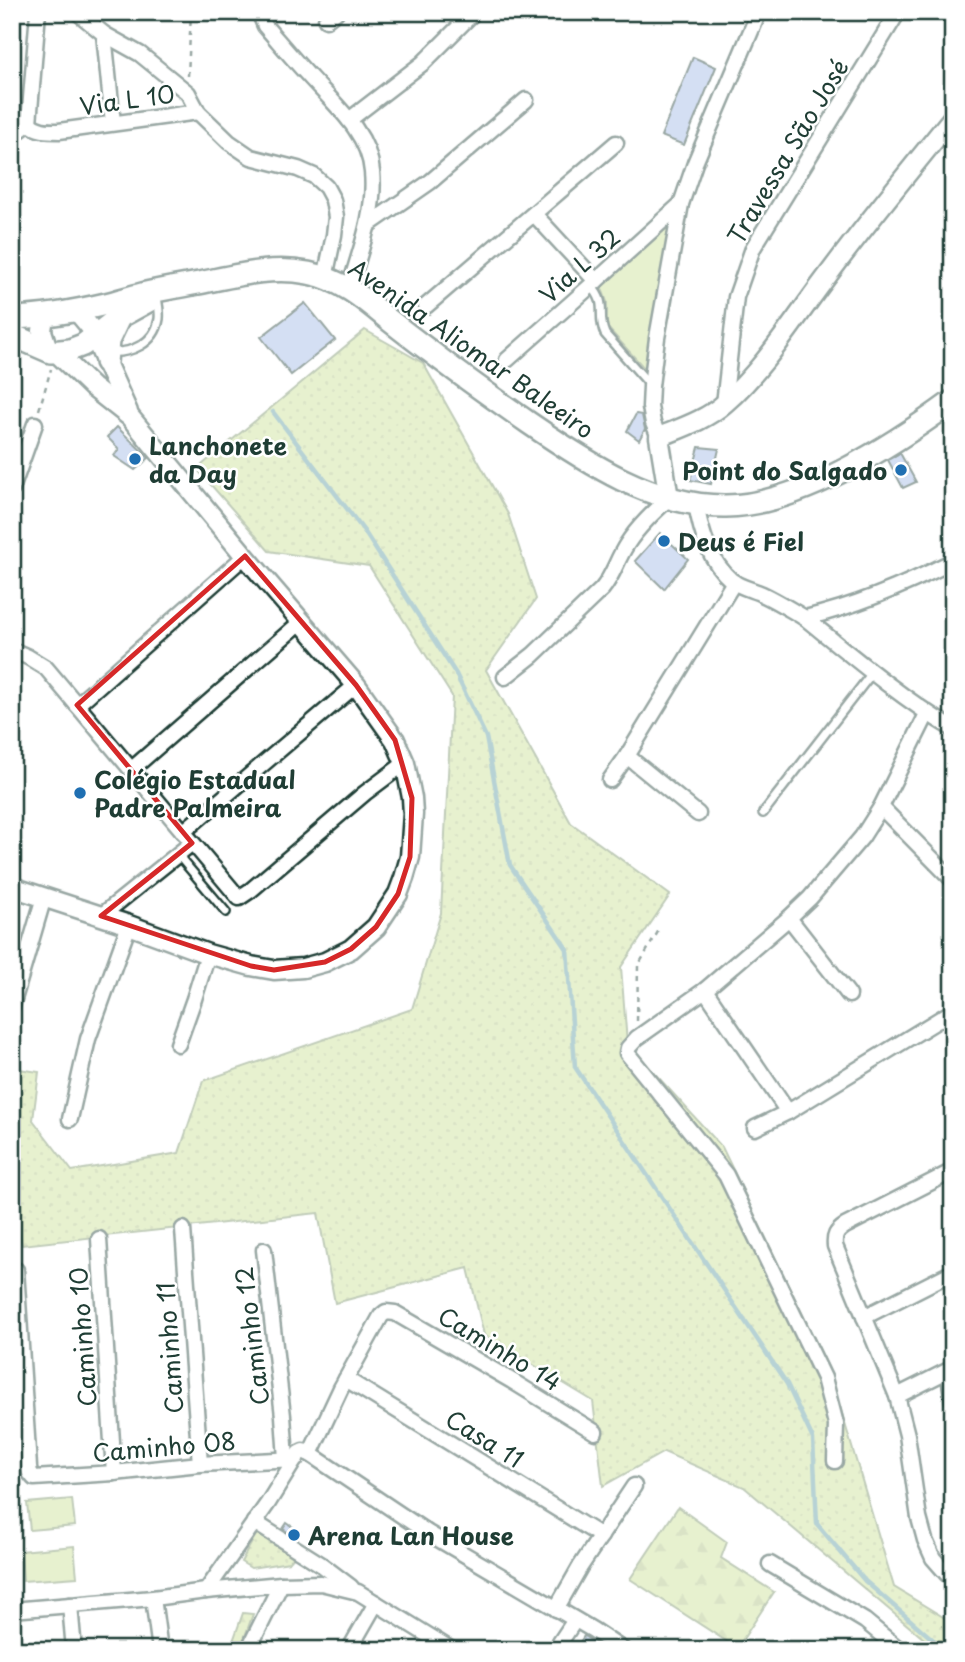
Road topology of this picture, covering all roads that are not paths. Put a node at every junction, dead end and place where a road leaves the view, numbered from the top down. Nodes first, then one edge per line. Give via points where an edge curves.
1 (38, 12) edge
2 (259, 12) edge
3 (474, 12) edge
4 (759, 12) edge
5 (898, 12) edge
6 (86, 15) edge
7 (104, 34) junction
8 (526, 100) dead end
9 (198, 112) junction
10 (953, 117) edge
11 (349, 120) junction
12 (113, 123) junction
13 (20, 128) edge
14 (616, 143) dead end
15 (681, 204) junction
16 (534, 214) junction
17 (368, 225) junction
18 (325, 278) junction
19 (594, 283) junction
20 (180, 286) junction
21 (349, 289) junction
22 (157, 296) junction
23 (426, 306) dead end
24 (72, 310) junction
25 (48, 314) junction
26 (12, 318) edge
27 (12, 335) edge
28 (102, 350) junction
29 (57, 353) junction
30 (507, 360) dead end
31 (651, 386) junction
32 (953, 401) edge
33 (724, 404) junction
34 (130, 418) junction
35 (35, 424) road end
36 (659, 437) junction
37 (12, 489) edge
38 (669, 498) junction
39 (696, 503) junction
40 (245, 556) junction
41 (953, 561) edge
42 (734, 582) junction
43 (805, 618) junction
44 (302, 621) junction
45 (12, 650) edge
46 (872, 673) junction
47 (505, 677) dead end
48 (356, 685) junction
49 (77, 705) junction
50 (927, 714) junction
51 (953, 729) edge
52 (627, 756) junction
53 (405, 763) junction
54 (132, 769) junction
55 (610, 780) dead end
56 (881, 807) junction
57 (763, 813) dead end
58 (698, 814) dead end
59 (188, 837) junction
60 (178, 855) junction
61 (953, 880) edge
62 (12, 887) edge
63 (44, 897) junction
64 (226, 912) dead end
65 (101, 916) junction
66 (789, 918) junction
67 (129, 925) junction
68 (208, 954) junction
69 (705, 990) junction
70 (849, 995) dead end
71 (12, 1006) edge
72 (953, 1010) edge
73 (178, 1044) dead end
74 (788, 1112) junction
75 (70, 1119) dead end
76 (755, 1128) dead end
77 (953, 1171) edge
78 (183, 1229) dead end
79 (99, 1239) dead end
80 (264, 1250) dead end
81 (16, 1270) dead end
82 (953, 1272) edge
83 (864, 1317) junction
84 (951, 1370) edge
85 (346, 1379) junction
86 (897, 1396) junction
87 (953, 1401) edge
88 (594, 1432) dead end
89 (298, 1456) junction
90 (835, 1461) dead end
91 (200, 1464) junction
92 (114, 1473) junction
93 (634, 1486) dead end
94 (254, 1522) junction
95 (601, 1536) junction
96 (770, 1564) dead end
97 (953, 1577) edge
98 (281, 1584) junction
99 (206, 1591) junction
100 (358, 1592) junction
101 (153, 1598) junction
102 (376, 1603) junction
103 (70, 1605) junction
104 (556, 1609) junction
105 (12, 1610) edge
106 (575, 1620) junction
107 (451, 1649) edge
108 (74, 1650) edge
109 (160, 1650) edge
110 (248, 1650) edge
111 (349, 1650) edge
112 (555, 1650) edge
113 (623, 1650) edge
114 (900, 1650) edge

1 - 13 street
2 - 11 street via 264,26
3 - 11 street via 423,63
4 - 15 street
5 - 33 street, Travessa São José via 752,248 736,297
6 - 7 street
7 - 9 street via 140,54 188,93
7 - 12 street
8 - 17 street via 430,182
9 - 12 street, Via L 10
9 - 18 street, Via L 10 via 251,157 298,169 326,187 335,217
10 - 33 street via 759,366
11 - 17 street via 370,155 373,187
12 - 13 street, Via L 10 via 48,131
14 - 16 street
15 - 19 street, Via L 32
15 - 31 street
16 - 19 street
16 - 23 street
17 - 21 street
18 - 20 main road, Avenida Aliomar Baleeiro via 272,270
18 - 21 main road, Avenida Aliomar Baleeiro
19 - 30 street, Via L 32
19 - 31 lane via 605,334
20 - 22 main road, Avenida Aliomar Baleeiro
20 - 24 main road, Avenida Aliomar Baleeiro
21 - 38 main road, Avenida Aliomar Baleeiro via 477,388 574,453 616,477
22 - 28 main road, Avenida Aliomar Baleeiro via 120,317
22 - 28 lane via 157,327 146,342 131,351
24 - 25 main road, Avenida Aliomar Baleeiro
24 - 28 street via 85,319
25 - 26 main road, Avenida Aliomar Baleeiro
25 - 29 street via 43,323 44,339
27 - 29 main road
28 - 29 main road, Avenida Aliomar Baleeiro via 83,345
28 - 34 street
29 - 34 street
31 - 36 street via 650,407
32 - 39 main road, Avenida Aliomar Baleeiro via 828,479 745,505
33 - 36 street
34 - 40 street
35 - 37 street
36 - 38 street
38 - 39 main road, Avenida Aliomar Baleeiro
38 - 47 street via 628,542 602,589
39 - 42 street via 705,542
40 - 44 street
40 - 49 street
41 - 43 street via 868,599
42 - 43 street
42 - 52 street
43 - 46 street
44 - 48 street
44 - 54 street
45 - 49 street via 46,668
46 - 50 street
46 - 57 lane
48 - 53 street via 395,740
48 - 59 street
49 - 54 street
50 - 51 street
50 - 56 street
52 - 55 street
52 - 58 street
53 - 59 street via 242,897
53 - 68 street via 413,814 410,857 398,894 376,927 351,949 303,968 274,970
54 - 59 street
56 - 61 street
56 - 66 street via 862,837
59 - 60 street
60 - 64 lane
60 - 65 street
62 - 63 street
63 - 65 street
63 - 71 street
65 - 67 street
66 - 69 street
66 - 70 street
67 - 68 street
67 - 75 street via 88,1039
68 - 73 street
69 - 74 street
69 - 90 street via 637,1038 627,1053 726,1175 824,1378 836,1424
72 - 74 street
74 - 76 street
77 - 83 street via 836,1233 835,1247
78 - 91 street, Caminho 11
79 - 92 street, Caminho 10
80 - 89 street, Caminho 12 via 283,1416
81 - 92 street, Caminho 08 via 32,1476
82 - 83 street
83 - 86 street
84 - 86 street
84 - 87 street
85 - 88 street, Caminho 14 via 381,1316 395,1313
85 - 89 street
85 - 95 street, Casa 11
86 - 97 street via 925,1540 933,1558
89 - 91 street, Caminho 08
89 - 94 street
89 - 104 street
91 - 92 street, Caminho 08
93 - 95 street
94 - 99 street
94 - 100 street
95 - 104 street
96 - 114 street via 865,1621
98 - 99 street
98 - 100 street via 321,1583
98 - 110 street
99 - 101 street
100 - 102 street
101 - 103 street
101 - 109 street
102 - 107 street
102 - 111 street
103 - 105 street
103 - 108 street
104 - 106 street
106 - 112 street
106 - 113 street

